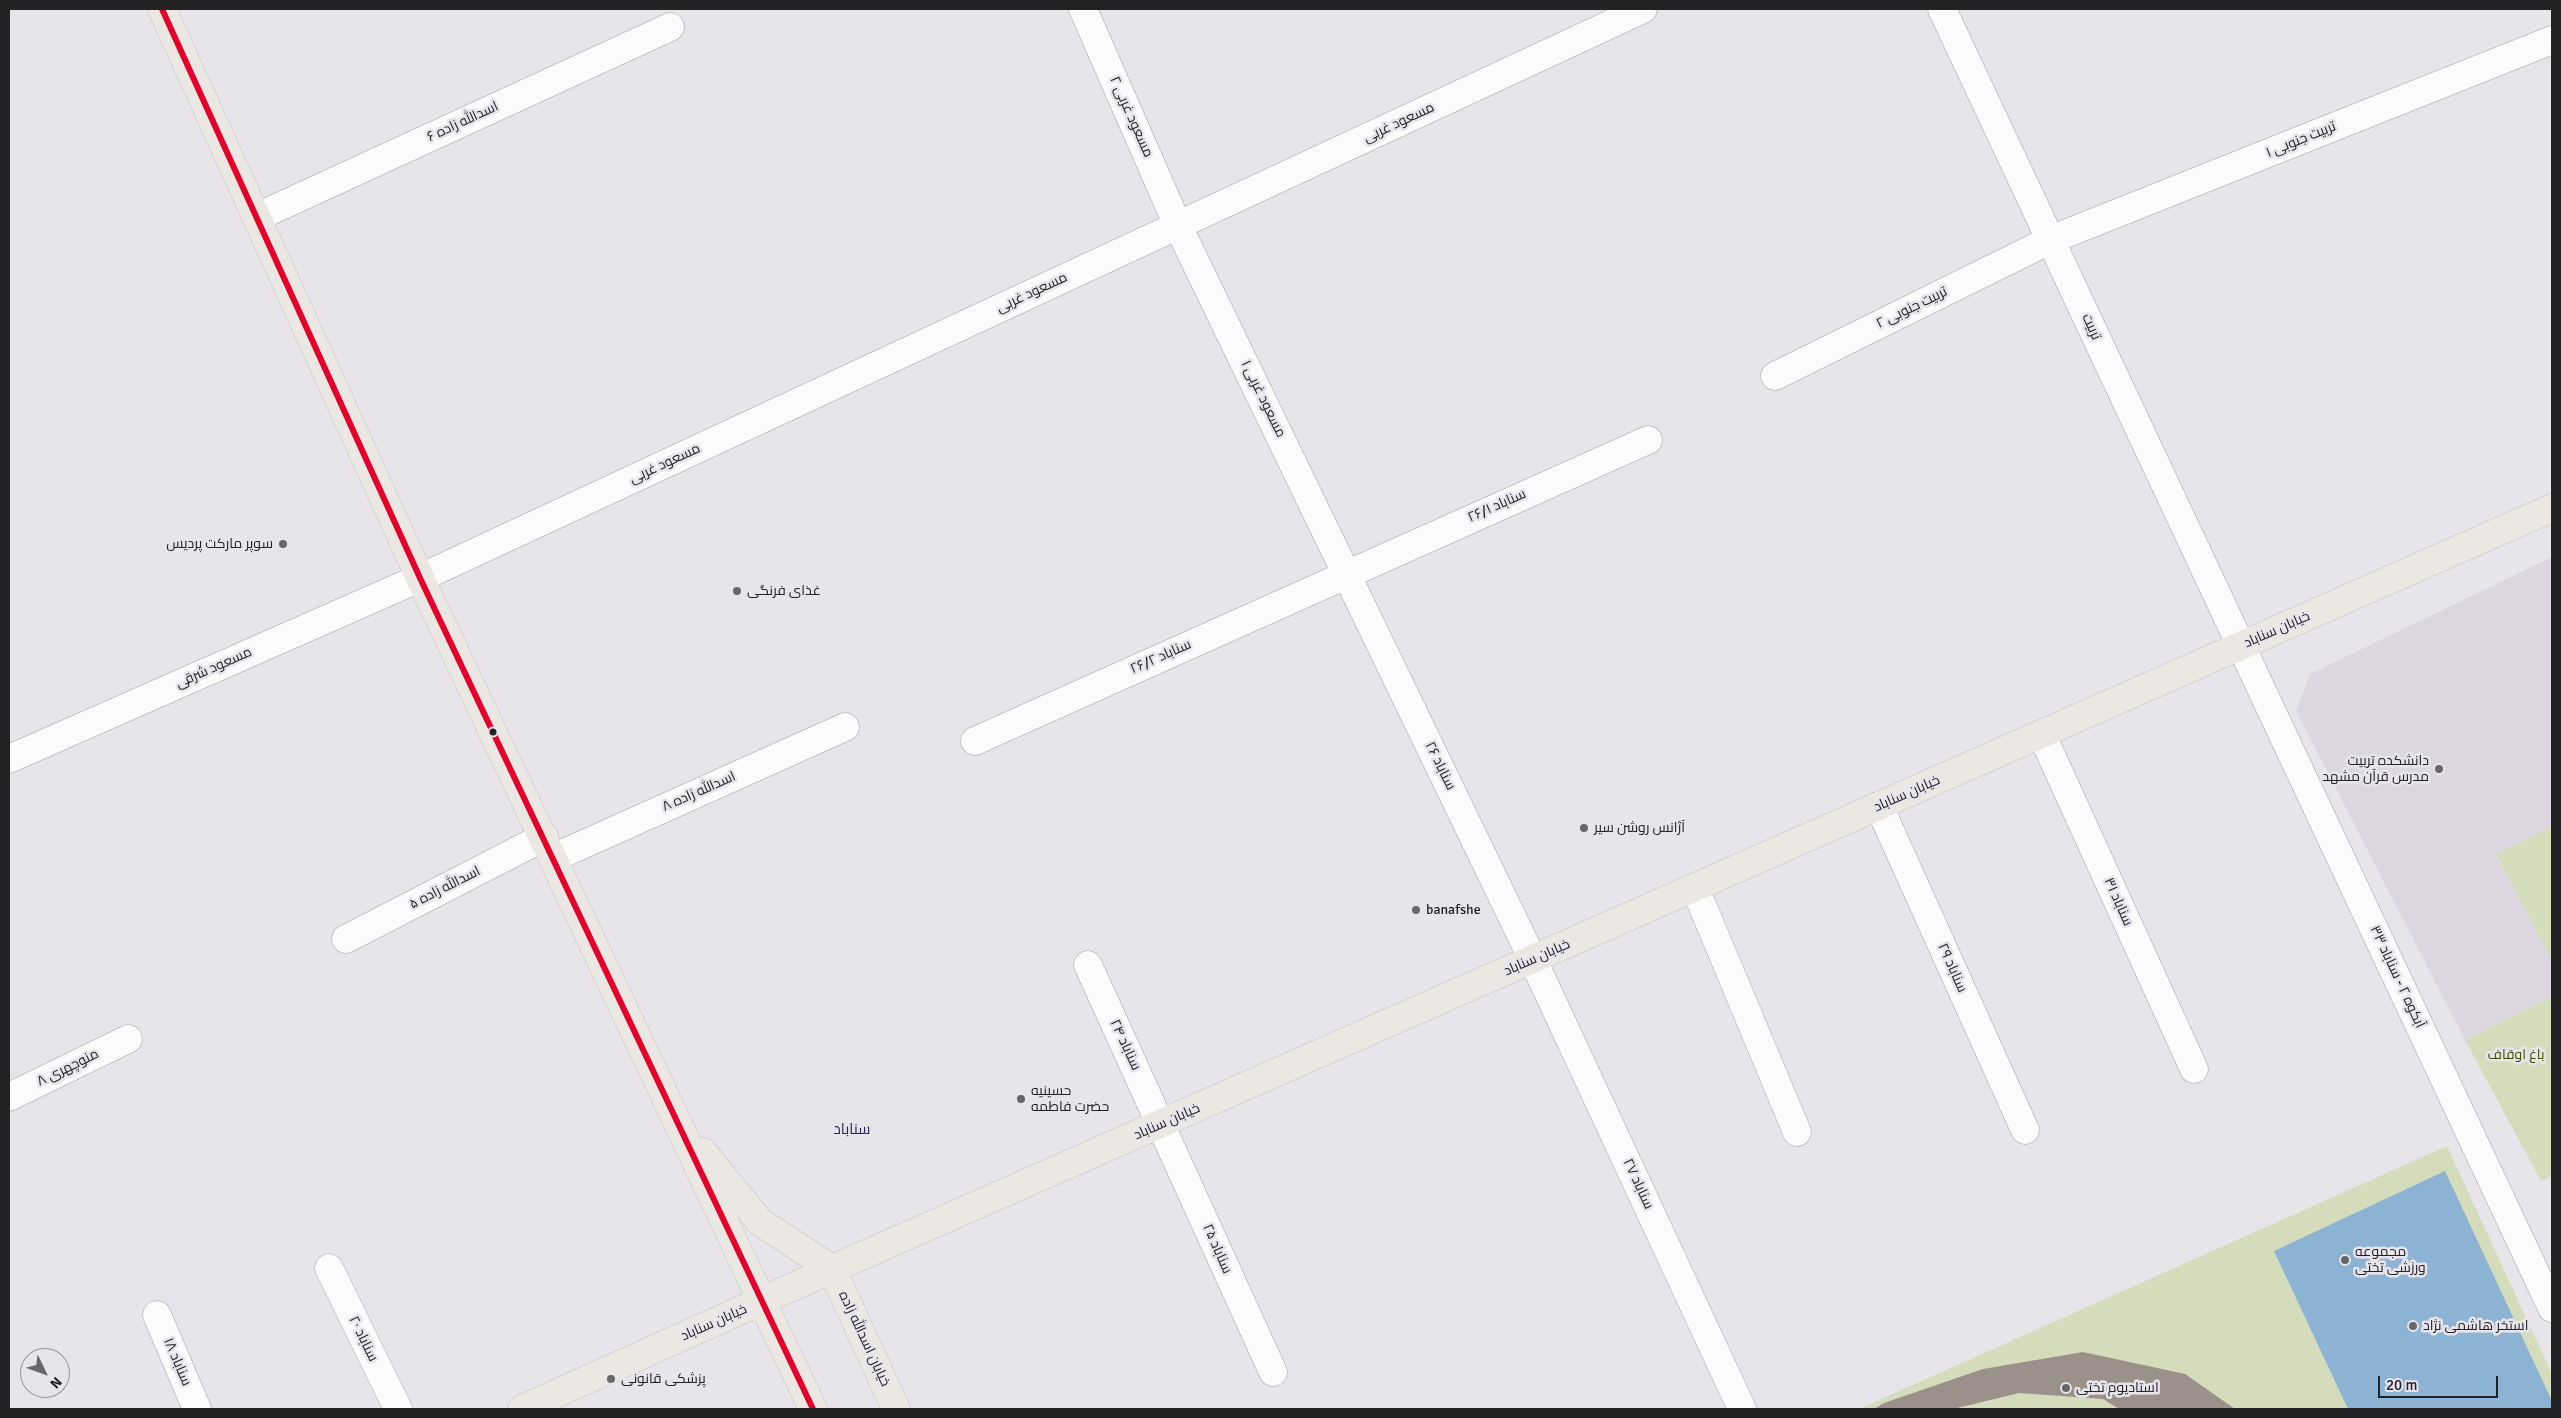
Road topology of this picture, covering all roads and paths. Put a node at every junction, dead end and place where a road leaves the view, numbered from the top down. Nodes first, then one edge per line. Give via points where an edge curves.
1 (162, 9) edge
2 (1084, 9) edge
3 (1644, 9) edge
4 (1942, 9) edge
5 (670, 27) dead end
6 (2552, 40) edge
7 (256, 217) junction
8 (1178, 226) junction
9 (2050, 240) junction
10 (1775, 376) dead end
11 (1648, 440) dead end
12 (2552, 508) edge
13 (1347, 573) junction
14 (420, 578) junction
15 (2241, 646) junction
16 (845, 727) dead end
17 (2042, 734) junction
18 (975, 741) dead end
19 (9, 759) edge
20 (1879, 806) junction
21 (548, 848) junction
22 (1695, 888) junction
23 (346, 939) dead end
24 (1533, 960) junction
25 (1088, 965) dead end
26 (128, 1039) dead end
27 (2194, 1069) dead end
28 (9, 1097) edge
29 (674, 1116) junction
30 (1162, 1125) junction
31 (2025, 1130) dead end
32 (1797, 1132) dead end
33 (329, 1268) dead end
34 (832, 1269) junction
35 (762, 1301) junction
36 (2552, 1308) edge
37 (158, 1315) dead end
38 (1273, 1372) dead end
39 (197, 1409) edge
40 (398, 1409) edge
41 (522, 1409) edge
42 (813, 1409) edge
43 (896, 1409) edge
44 (1742, 1409) edge

1 - 7 main road
2 - 8 street, مسعود غربی ۲
3 - 8 street, مسعود غربی
4 - 9 street, تربیت
5 - 7 street, اسدالله زاده ۶
6 - 9 street, تربیت جنوبی ۱
7 - 14 main road
8 - 13 street, مسعود غربی ۱
8 - 14 street, مسعود غربی
9 - 10 street, تربیت جنوبی ۲
9 - 15 street, تربیت
11 - 13 street, سناباد ۲۶/۱
12 - 15 main road, خیابان سناباد
13 - 18 street, سناباد ۲۶/۲
13 - 24 street, سناباد ۲۶
14 - 19 street, مسعود شرقی
14 - 21 main road
15 - 17 main road, خیابان سناباد
15 - 36 street, آبکوه ۲ - سناباد ۳۳
16 - 21 street, اسدالله زاده ۸
17 - 20 main road, خیابان سناباد
17 - 27 street, سناباد ۳۱
20 - 22 main road, خیابان سناباد
20 - 31 street, سناباد ۲۹
21 - 23 street, اسدالله زاده ۵
21 - 29 main road
22 - 24 main road, خیابان سناباد
22 - 32 street
24 - 30 main road, خیابان سناباد
24 - 44 street, سناباد ۲۷
25 - 30 street, سناباد ۲۴
26 - 28 street, منوچهری ۸
29 - 34 main road via 760,1222
29 - 35 main road
30 - 34 main road, خیابان سناباد
30 - 38 street, سناباد ۲۵
33 - 40 street, سناباد ۲۰
34 - 35 main road, خیابان سناباد
34 - 43 main road, خیابان اسدالله زاده
35 - 41 main road, خیابان سناباد
35 - 42 main road
37 - 39 street, سناباد ۱۸

